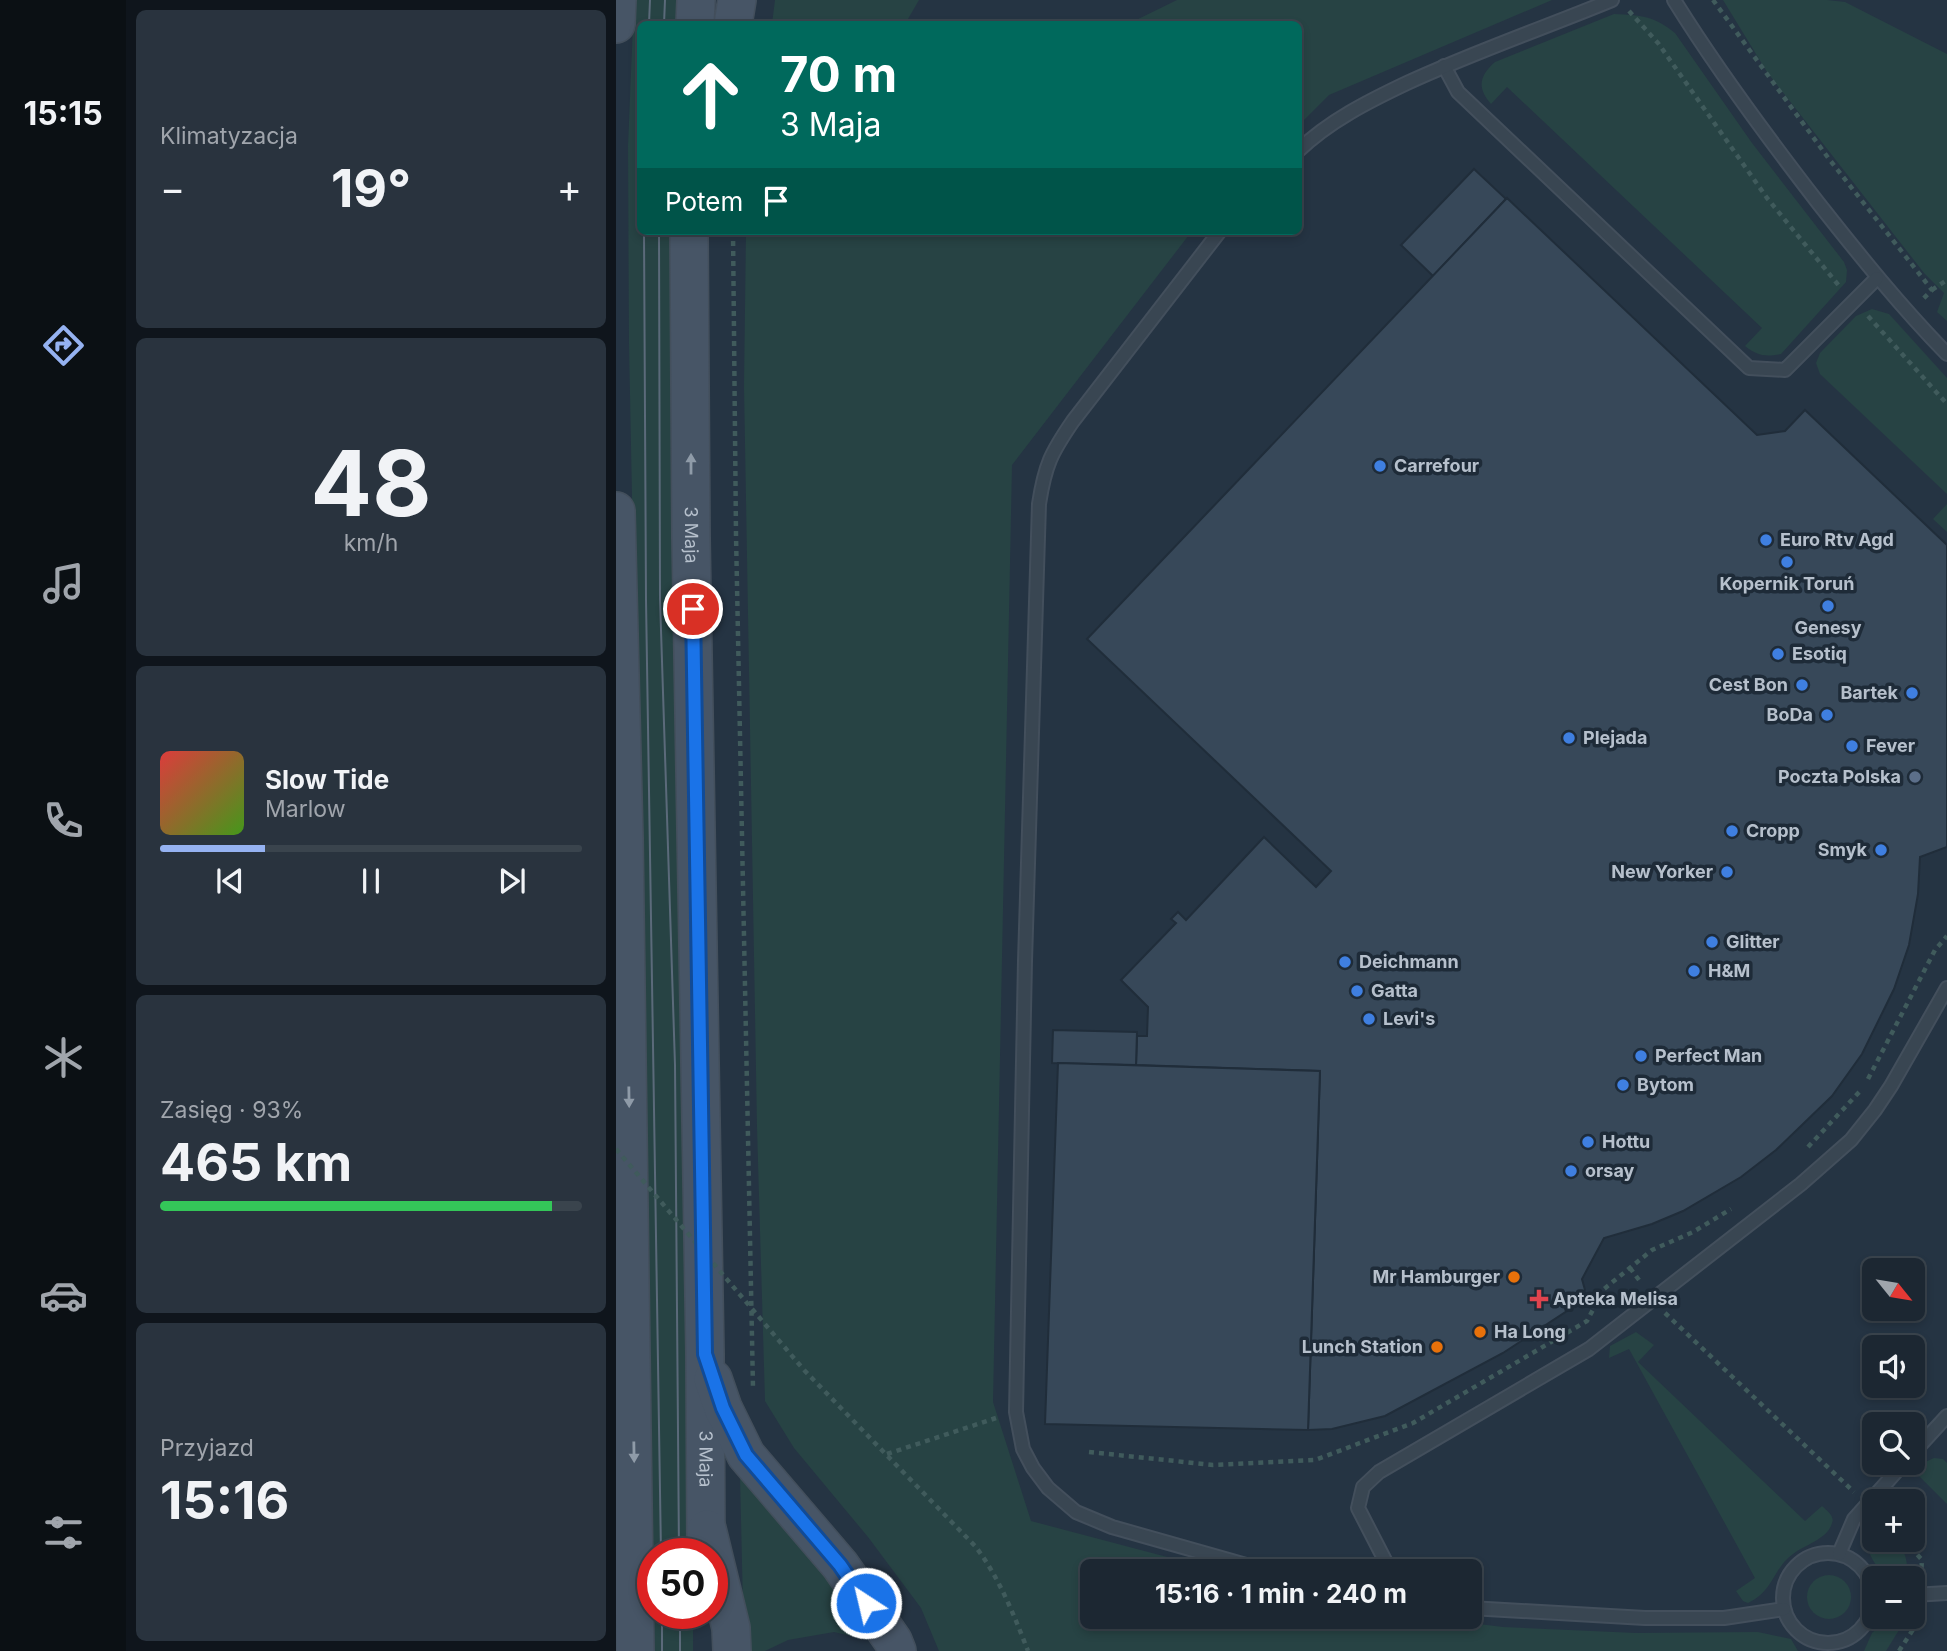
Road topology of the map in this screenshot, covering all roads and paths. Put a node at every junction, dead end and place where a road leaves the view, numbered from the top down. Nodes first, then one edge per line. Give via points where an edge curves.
1 (617, 0) edge
2 (696, 0) edge
3 (737, 0) edge
4 (1612, 0) edge
5 (1674, 0) edge
6 (1713, 0) edge
7 (1627, 9) dead end
8 (695, 21) edge
9 (734, 21) edge
10 (616, 24) edge
11 (1444, 66) junction
12 (1302, 147) edge
13 (689, 235) edge
14 (733, 235) edge
15 (1217, 235) edge
16 (1877, 278) junction
17 (1947, 280) edge
18 (1932, 290) junction
19 (1852, 301) junction
20 (1908, 314) junction
21 (1887, 335) junction
22 (1947, 354) edge
23 (1947, 404) edge
24 (616, 511) edge
25 (1947, 936) edge
26 (1947, 988) edge
27 (616, 1149) edge
28 (1801, 1153) dead end
29 (1734, 1207) dead end
30 (1630, 1268) junction
31 (1653, 1299) junction
32 (632, 1310) junction
33 (705, 1354) junction
34 (753, 1393) dead end
35 (616, 1403) edge
36 (1016, 1412) junction
37 (1946, 1421) edge
38 (1925, 1441) edge
39 (1089, 1452) dead end
40 (887, 1454) junction
41 (1893, 1475) edge
42 (1881, 1489) edge
43 (1862, 1499) edge
44 (1862, 1510) edge
45 (706, 1538) edge
46 (1839, 1554) junction
47 (1225, 1559) edge
48 (1384, 1559) edge
49 (1862, 1568) edge
50 (1947, 1593) edge
51 (1925, 1594) edge
52 (1482, 1609) edge
53 (1784, 1609) junction
54 (728, 1617) edge
55 (1862, 1627) edge
56 (707, 1629) edge
57 (1838, 1646) edge
58 (635, 1651) edge
59 (707, 1651) edge
60 (732, 1651) edge
61 (897, 1651) edge
62 (1028, 1651) edge

1 - 10 main road
2 - 8 main road
3 - 9 main road
4 - 11 lane
5 - 16 lane via 1772,144
6 - 18 path
7 - 19 path via 1658,43 1767,198
11 - 12 lane via 1362,104
11 - 19 lane via 1458,92 1749,368 1785,370
33 -> 13 main road, 3 Maja
14 - 34 path
15 - 36 lane via 1073,421 1044,472 1039,504 1025,947
16 - 19 lane
16 - 20 lane
17 - 18 path
18 - 20 path
19 - 21 path
20 - 21 path
20 - 22 lane
21 - 23 path
24 -> 32 main road
25 - 28 path via 1935,950 1864,1086
26 - 31 lane via 1891,1086 1851,1140
27 - 40 path, bridge via 804,1370
29 - 30 path via 1652,1250
30 - 31 path
30 - 39 path via 1604,1289 1587,1321 1413,1423 1315,1460 1213,1465
31 - 43 path
31 - 48 lane via 1589,1349 1379,1472 1363,1487 1358,1508
32 - 35 main road
32 -> 58 main road
33 - 45 main road, 3 Maja
33 - 61 main road via 723,1408 746,1455 840,1565
36 - 40 path
36 - 47 lane via 1023,1449 1033,1468 1076,1512
37 - 38 lane
40 - 62 path via 980,1552
41 - 42 lane
44 - 46 lane
46 - 49 lane
46 - 53 lane via 1804,1560 1790,1574 1783,1591
50 - 51 lane
52 - 53 lane via 1646,1618 1724,1618
53 - 57 lane via 1804,1636
54 - 60 main road, 3 Maja
55 - 57 lane
56 - 59 main road

